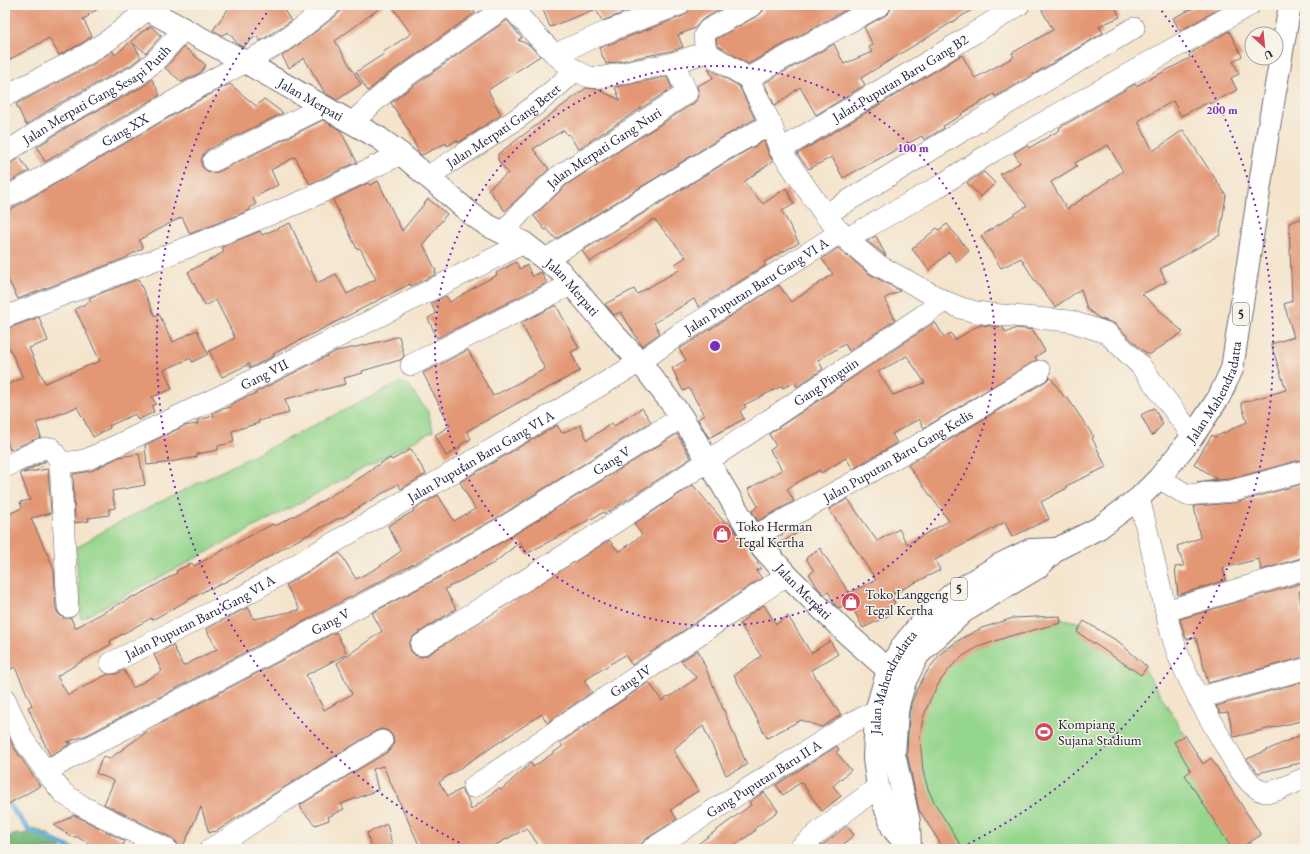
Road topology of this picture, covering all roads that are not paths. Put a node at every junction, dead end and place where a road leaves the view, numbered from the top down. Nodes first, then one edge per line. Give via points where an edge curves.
1 (330, 5) edge
2 (509, 5) edge
3 (679, 5) edge
4 (754, 5) edge
5 (880, 5) edge
6 (1019, 5) edge
7 (1250, 5) edge
8 (1290, 5) edge
9 (146, 6) edge
10 (1134, 28) dead end
11 (183, 30) junction
12 (706, 52) junction
13 (555, 54) junction
14 (245, 62) junction
15 (674, 63) junction
16 (575, 70) junction
17 (748, 78) junction
18 (5, 96) edge
19 (323, 107) junction
20 (353, 122) junction
21 (771, 124) junction
22 (780, 150) junction
23 (5, 153) edge
24 (401, 154) junction
25 (212, 161) dead end
26 (427, 177) junction
27 (5, 198) edge
28 (825, 215) junction
29 (503, 233) junction
30 (843, 235) junction
31 (524, 243) junction
32 (546, 259) junction
33 (572, 284) junction
34 (944, 301) junction
35 (5, 317) edge
36 (640, 362) junction
37 (411, 365) dead end
38 (1040, 371) dead end
39 (682, 417) junction
40 (1193, 436) junction
41 (60, 461) junction
42 (708, 462) junction
43 (5, 467) edge
44 (1305, 471) edge
45 (1159, 478) junction
46 (1139, 498) junction
47 (753, 537) junction
48 (1305, 569) edge
49 (787, 575) junction
50 (68, 607) dead end
51 (1166, 610) junction
52 (421, 645) dead end
53 (111, 663) dead end
54 (1305, 669) edge
55 (896, 675) junction
56 (1198, 698) junction
57 (5, 699) edge
58 (876, 712) junction
59 (382, 741) dead end
60 (46, 772) junction
61 (1305, 778) edge
62 (474, 786) dead end
63 (878, 787) junction
64 (167, 849) edge
65 (210, 849) edge
66 (652, 849) edge
67 (799, 849) edge
68 (910, 849) edge

1 - 14 street, Gang XX via 277,45
2 - 13 street
2 - 20 street via 395,84
3 - 13 street
4 - 12 street via 708,30 704,36
5 - 17 street
6 - 22 street, Jalan Puputan Baru Gang B2
7 - 30 street, Jalan Puputan Baru Gang VI A via 995,150 888,216
8 - 40 main road, Jalan Mahendradatta / 5 via 1232,369 1219,397
9 - 11 main road, Jalan Merpati
9 - 18 street via 110,39 87,54
10 - 28 street
11 - 14 main road, Jalan Merpati
11 - 23 street, Jalan Merpati Gang Sesapi Putih via 155,61 138,75 64,115
12 - 15 street
12 - 17 street
13 - 16 street
14 - 19 main road, Jalan Merpati
14 - 27 street, Gang XX
15 - 16 street via 603,77 591,77
15 - 29 street, Jalan Merpati Gang Nuri via 687,93 559,176
16 - 26 street, Jalan Merpati Gang Betet via 516,120
17 - 21 street
19 - 20 main road, Jalan Merpati
19 - 25 street
20 - 24 main road, Jalan Merpati
21 - 22 street
21 - 32 street via 722,151
22 - 28 street
24 - 26 main road, Jalan Merpati
24 - 35 street via 303,200 212,238
26 - 29 main road, Jalan Merpati via 470,213
28 - 30 street
29 - 31 main road, Jalan Merpati
30 - 34 street via 876,264
30 - 36 street, Jalan Puputan Baru Gang VI A via 678,335
31 - 32 main road, Jalan Merpati
31 - 41 street, Gang VII via 227,393 88,459 68,463
32 - 33 main road, Jalan Merpati
33 - 36 main road, Jalan Merpati
33 - 37 street
34 - 40 street via 976,312 1070,321 1107,333 1140,365
34 - 42 street, Gang Pinguin
36 - 39 main road, Jalan Merpati
36 - 53 street, Jalan Puputan Baru Gang VI A via 240,598
38 - 47 street, Jalan Puputan Baru Gang Kedis via 928,439
39 - 42 main road, Jalan Merpati
39 - 60 street, Gang V via 501,529 427,571
40 - 45 main road, Jalan Mahendradatta / 5
41 - 43 street via 47,447
41 - 50 street
42 - 47 main road, Jalan Merpati
42 - 52 street, Gang Pinguin
44 - 45 street via 1232,491 1187,495
45 - 46 main road, Jalan Mahendradatta / 5
46 - 51 street
46 - 55 main road, Jalan Mahendradatta / 5 via 1098,528 1057,549 1030,550 1000,564 952,594 916,628 903,645
47 - 49 main road, Jalan Merpati
48 - 51 street
49 - 55 main road, Jalan Merpati via 844,631
49 - 62 street, Gang IV
51 - 56 street via 1182,666
54 - 56 street
55 - 58 main road, Jalan Mahendradatta / 5
55 - 68 main road, Jalan Mahendradatta / 5 via 894,754 909,822
56 - 61 street via 1237,767 1253,786 1264,792 1271,792
57 - 60 street via 23,739
58 - 63 main road, Jalan Mahendradatta / 5 via 874,759
58 - 66 street, Gang Puputan Baru II A via 853,722
59 - 65 street
60 - 64 street via 63,793 82,806
63 - 67 street
63 - 68 main road, Jalan Mahendradatta / 5 via 893,829

